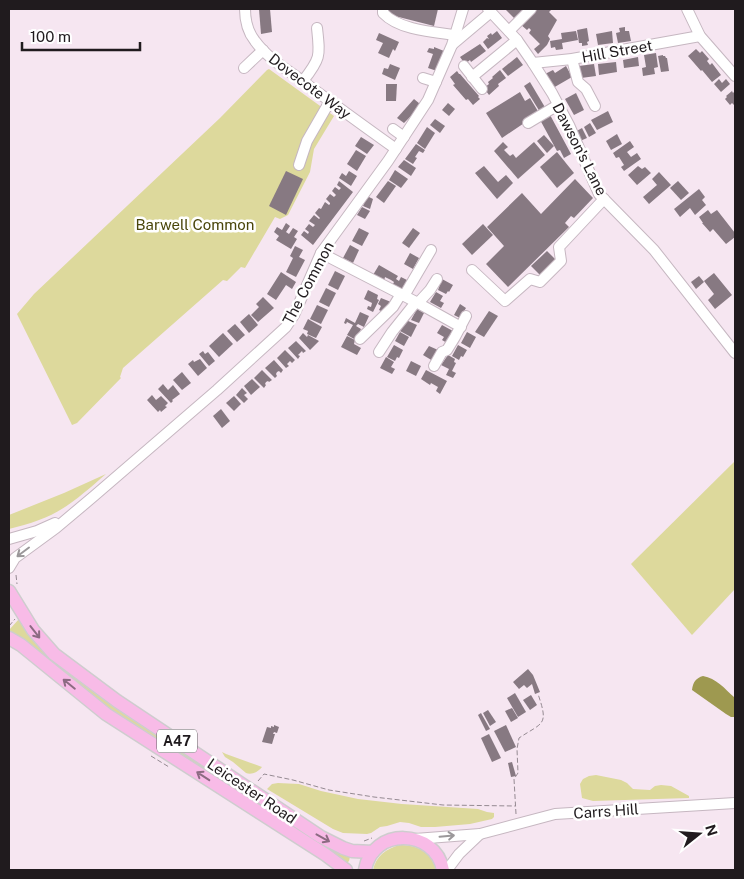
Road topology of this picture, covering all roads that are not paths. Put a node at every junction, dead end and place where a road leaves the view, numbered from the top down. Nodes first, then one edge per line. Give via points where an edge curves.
1 (245, 9) edge
2 (383, 9) edge
3 (461, 9) edge
4 (531, 9) edge
5 (687, 9) edge
6 (490, 10) edge
7 (316, 28) dead end
8 (509, 32) junction
9 (700, 36) junction
10 (454, 40) junction
11 (517, 40) junction
12 (263, 50) junction
13 (572, 59) junction
14 (533, 63) junction
15 (464, 66) dead end
16 (244, 68) dead end
17 (735, 76) edge
18 (472, 77) junction
19 (423, 78) dead end
20 (303, 81) junction
21 (436, 82) junction
22 (482, 89) dead end
23 (330, 102) junction
24 (558, 105) junction
25 (595, 106) dead end
26 (528, 123) dead end
27 (393, 129) dead end
28 (404, 137) junction
29 (396, 149) junction
30 (299, 165) dead end
31 (604, 199) junction
32 (431, 250) dead end
33 (321, 253) junction
34 (472, 270) dead end
35 (437, 279) dead end
36 (402, 295) junction
37 (417, 302) junction
38 (466, 316) dead end
39 (460, 327) junction
40 (360, 339) dead end
41 (379, 352) dead end
42 (735, 353) edge
43 (434, 366) dead end
44 (67, 518) junction
45 (9, 539) edge
46 (12, 570) edge
47 (13, 589) edge
48 (9, 638) edge
49 (735, 803) edge
50 (480, 834) junction
51 (415, 839) junction
52 (373, 852) junction
53 (346, 870) edge
54 (365, 870) edge
55 (443, 870) edge
56 (448, 870) edge

1 - 12 street, Dovecote Way via 249,32
2 - 10 street via 387,17 402,25
3 - 10 street, The Common
4 - 8 street
5 - 9 street
6 - 8 street, Dawson's Lane
6 - 10 street
7 - 20 street via 319,56
8 - 11 street, Dawson's Lane
9 - 13 street, Hill Street
9 - 17 street
10 - 21 street, The Common
11 - 14 street, Dawson's Lane
11 - 18 street
12 - 16 street
12 - 20 street, Dovecote Way
13 - 14 street, Hill Street
13 - 25 street via 578,82
14 - 24 street, Dawson's Lane
15 - 18 street
18 - 22 street
19 - 21 street
20 - 23 street, Dovecote Way
21 - 28 street, The Common
23 - 29 street, Dovecote Way
23 - 30 street via 307,141
24 - 26 street
24 - 31 street, Dawson's Lane
27 - 28 street
28 - 29 street, The Common
29 - 33 street, The Common
31 - 34 street via 559,247 561,261 540,282 530,279 505,301
31 - 42 street, Dawson's Lane via 654,250
32 - 36 street
33 - 36 street
33 - 44 street, The Common via 286,328
35 - 37 street
36 - 37 street
36 - 40 street
37 - 39 street
37 - 41 street
38 - 39 street
39 - 43 street
44 - 45 street, The Common
44 -> 46 street, The Common via 15,558
47 -> 52 main road, Leicester Road / A47 via 33,630 54,654 117,701 321,837 352,851
53 -> 48 main road, Leicester Road / A47 via 106,714
49 - 50 street, Carrs Hill via 555,814
51 -> 50 street, Carrs Hill
50 - 56 street, Carrs Hill
51 - 52 main road via 392,839
51 - 55 main road via 436,852
52 - 54 main road

